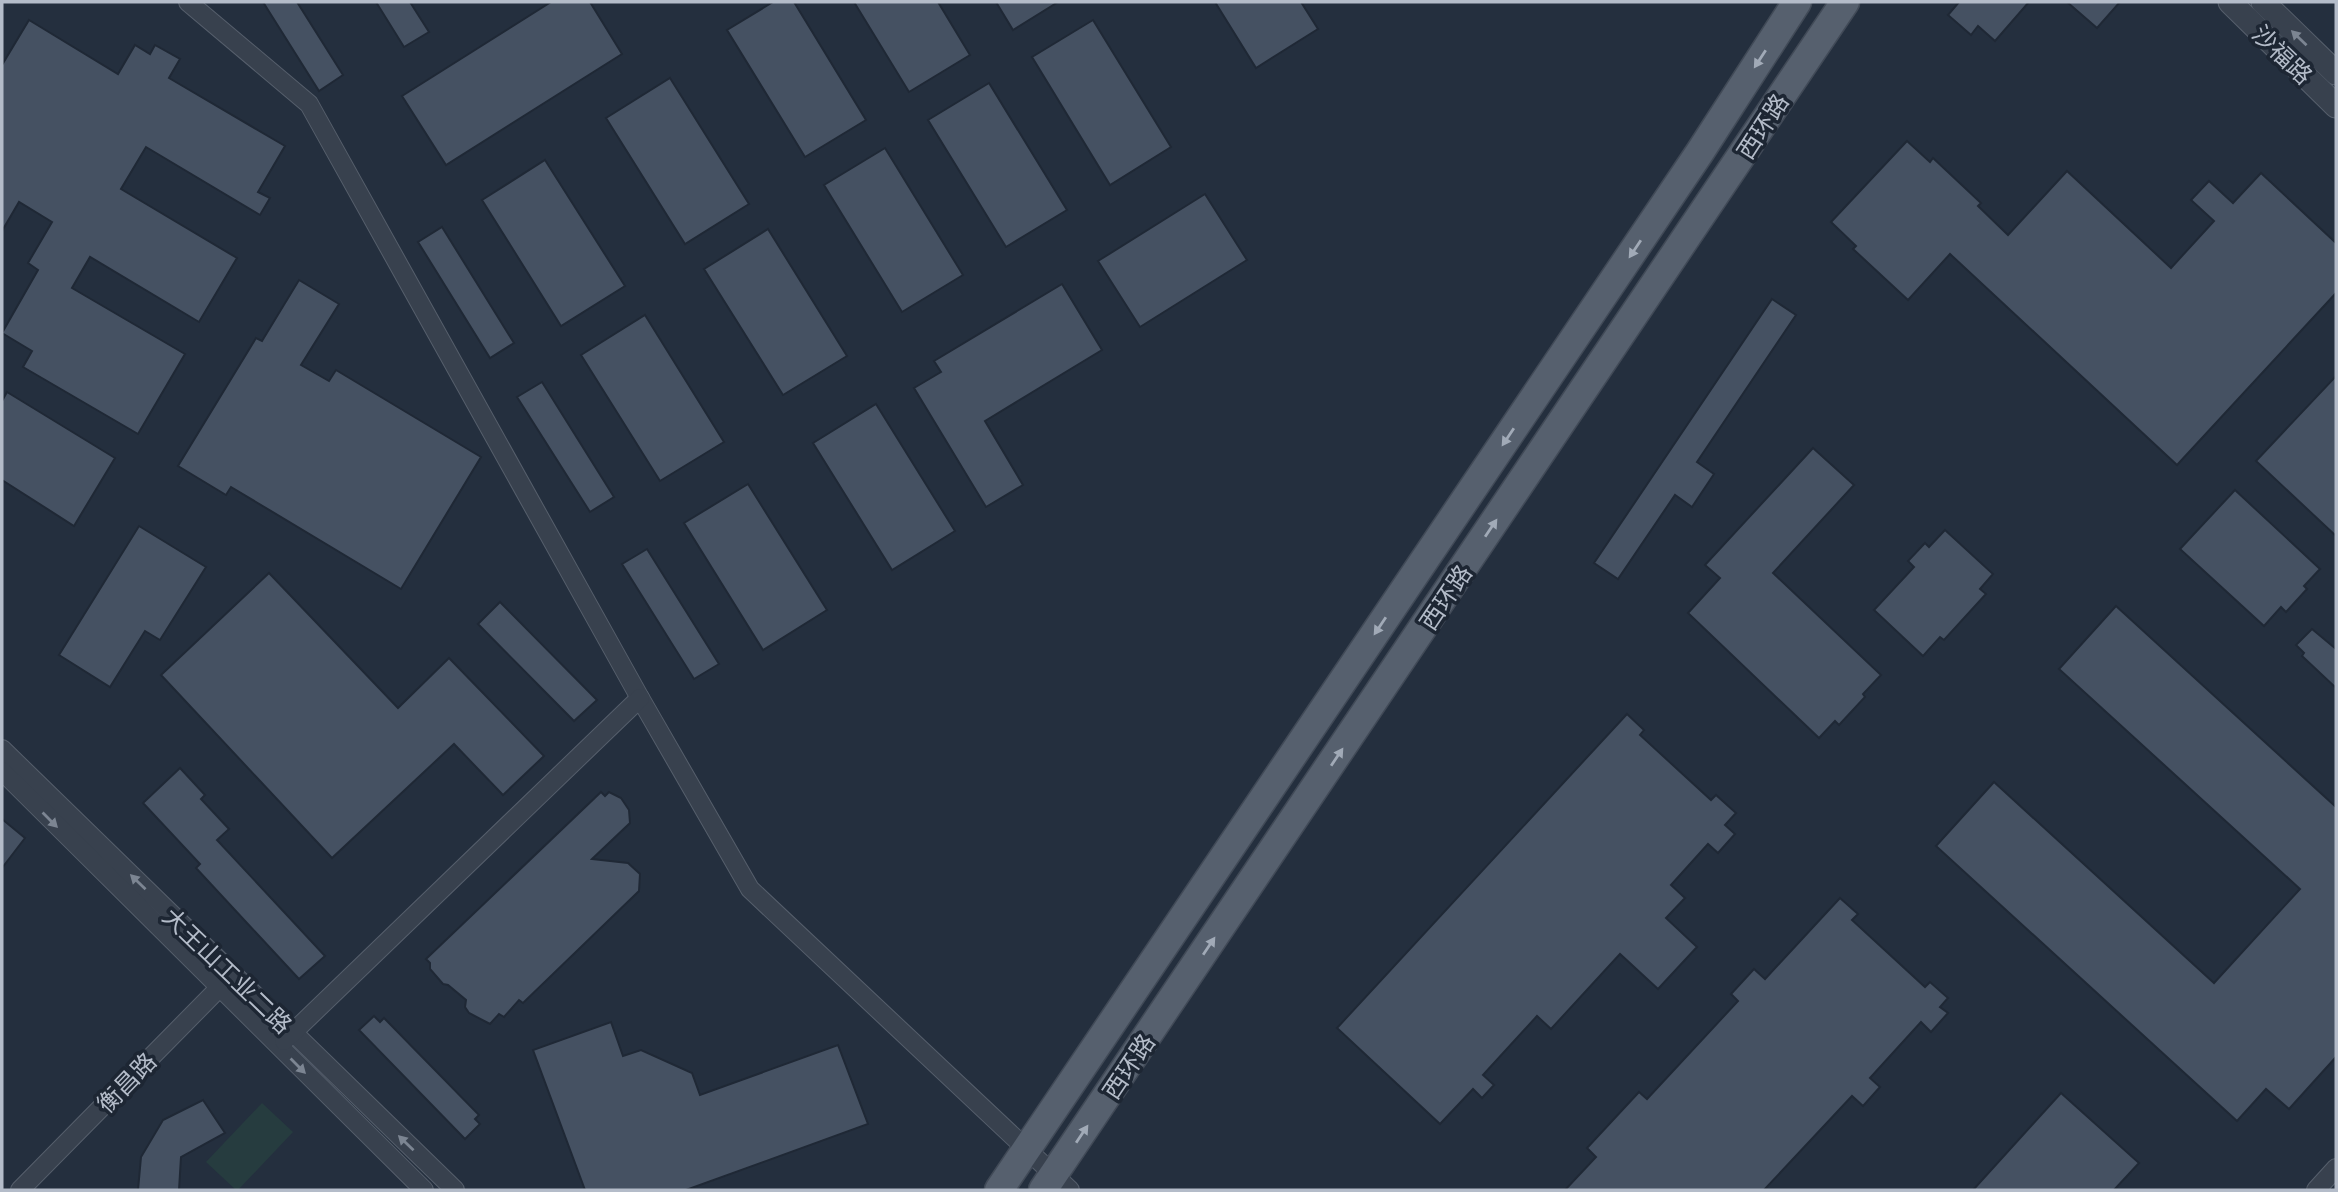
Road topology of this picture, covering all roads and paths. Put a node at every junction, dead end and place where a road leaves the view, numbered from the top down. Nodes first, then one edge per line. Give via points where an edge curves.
1 (188, 2) edge
2 (1797, 2) edge
3 (1845, 2) edge
4 (2230, 2) edge
5 (2263, 2) edge
6 (2336, 73) edge
7 (2336, 106) edge
8 (640, 698) junction
9 (2, 749) edge
10 (2, 771) edge
11 (233, 974) junction
12 (219, 987) junction
13 (293, 1032) junction
14 (279, 1047) junction
15 (1027, 1151) junction
16 (2336, 1168) edge
17 (1056, 1186) edge
18 (20, 1190) edge
19 (424, 1190) edge
20 (455, 1190) edge
21 (999, 1190) edge
22 (2316, 1190) edge

1 - 8 street via 309,104
2 -> 15 main road, 西环路
17 -> 3 main road, 西环路
4 - 7 street, 沙福路
6 -> 5 street, 沙福路
8 - 13 street
8 - 15 street via 750,889
11 -> 9 street, 大王山工业二路
10 -> 12 street, 大王山工业二路
11 - 12 street, 衡昌路
11 - 13 street, 大王山工业二路
12 - 14 street, 大王山工业二路
12 - 18 street, 衡昌路
13 - 14 street
20 -> 13 street, 大王山工业二路
14 -> 19 street, 大王山工业二路
15 - 17 street
15 - 21 main road, 西环路
16 - 22 street

